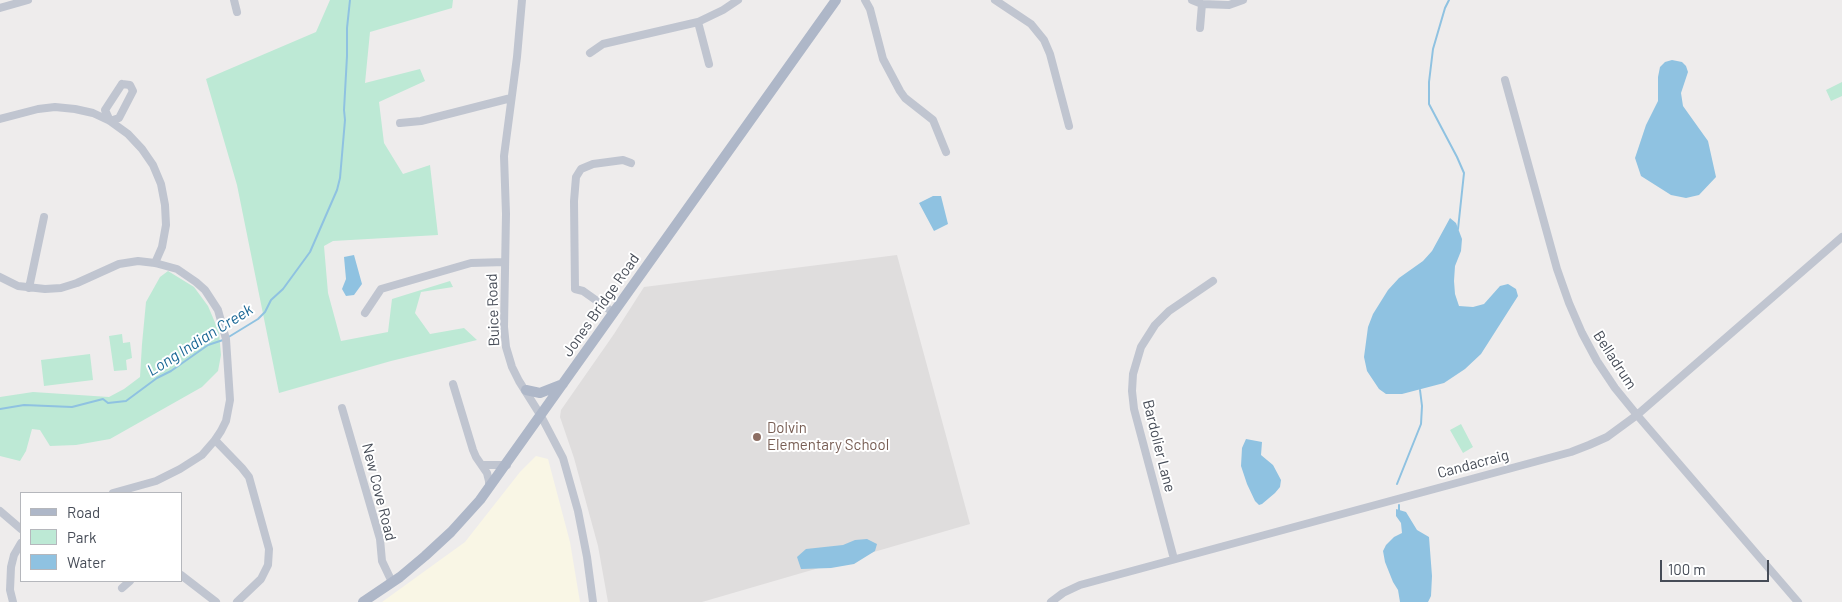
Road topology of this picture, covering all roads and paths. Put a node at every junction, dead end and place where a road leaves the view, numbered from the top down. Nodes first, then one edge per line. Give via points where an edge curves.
1 (28, 0) edge
2 (234, 0) edge
3 (522, 0) edge
4 (738, 0) edge
5 (836, 0) edge
6 (865, 0) edge
7 (995, 0) edge
8 (1192, 0) edge
9 (1243, 0) edge
10 (1202, 4) junction
11 (3, 5) edge
12 (237, 12) dead end
13 (698, 22) junction
14 (1200, 28) dead end
15 (590, 53) dead end
16 (709, 64) dead end
17 (1505, 80) dead end
18 (512, 98) junction
19 (0, 119) edge
20 (110, 121) junction
21 (400, 124) dead end
22 (1069, 126) dead end
23 (946, 152) dead end
24 (631, 164) dead end
25 (44, 217) dead end
26 (1842, 237) edge
27 (505, 262) junction
28 (155, 263) junction
29 (0, 277) edge
30 (1213, 281) dead end
31 (29, 288) junction
32 (365, 313) dead end
33 (614, 313) junction
34 (453, 384) dead end
35 (564, 384) junction
36 (526, 390) junction
37 (342, 408) dead end
38 (1637, 415) junction
39 (541, 416) junction
40 (216, 440) junction
41 (482, 465) junction
42 (506, 465) junction
43 (489, 489) junction
44 (132, 491) edge
45 (0, 511) edge
46 (20, 528) edge
47 (20, 545) edge
48 (1174, 559) junction
49 (182, 576) edge
50 (129, 582) edge
51 (392, 582) junction
52 (122, 588) dead end
53 (13, 602) edge
54 (216, 602) edge
55 (237, 602) edge
56 (363, 602) edge
57 (593, 602) edge
58 (1051, 602) edge
59 (1798, 602) edge

1 - 11 street
2 - 12 street
3 - 18 street, Buice Road
4 - 13 street
5 - 33 main road, Jones Bridge Road
6 - 23 street via 881,53 900,91 933,120
7 - 22 street via 1031,24 1044,40
8 - 10 street
9 - 10 street via 1229,5
10 - 14 street
13 - 15 street via 603,44
13 - 16 street
17 - 38 street, Belladrum via 1568,303 1597,361
18 - 21 street
18 - 27 street, Buice Road via 504,156
19 - 20 street via 55,107 75,108
20 - 20 street via 119,118 133,91 130,85 122,84 105,110
20 - 28 street via 142,149 161,184 166,225
24 - 33 street via 623,160 593,164 581,170 576,177 575,289
25 - 31 street
26 - 38 street, Candacraig
27 - 32 street via 470,263 381,289
27 - 36 street, Buice Road via 506,347 512,367
28 - 31 street via 119,264 61,288
28 - 40 street via 177,269 196,282 212,299 222,319 230,400 226,421
29 - 31 street
30 - 48 street, Bardolier Lane via 1169,311 1155,325 1141,347 1133,374 1134,409
33 - 35 main road, Jones Bridge Road
34 - 41 street via 472,450
35 - 36 main road via 543,392
35 - 39 main road, Jones Bridge Road
36 - 39 street, Buice Road
37 - 51 street, New Cove Road via 380,539 382,561
38 - 48 street, Candacraig via 1607,436 1571,452
38 - 59 street, Belladrum
39 - 42 main road, Jones Bridge Road
39 - 57 street, Buice Road via 563,458 573,490
40 - 44 street via 202,455 180,469
40 - 55 street via 249,477 269,549 268,565 261,579
41 - 42 street
41 - 43 street
42 - 43 main road, Jones Bridge Road
43 - 51 main road, Jones Bridge Road via 451,532
45 - 46 street
47 - 53 street via 11,567
48 - 58 street, Candacraig via 1080,585
49 - 54 street
50 - 52 street
51 - 56 main road, Jones Bridge Road

